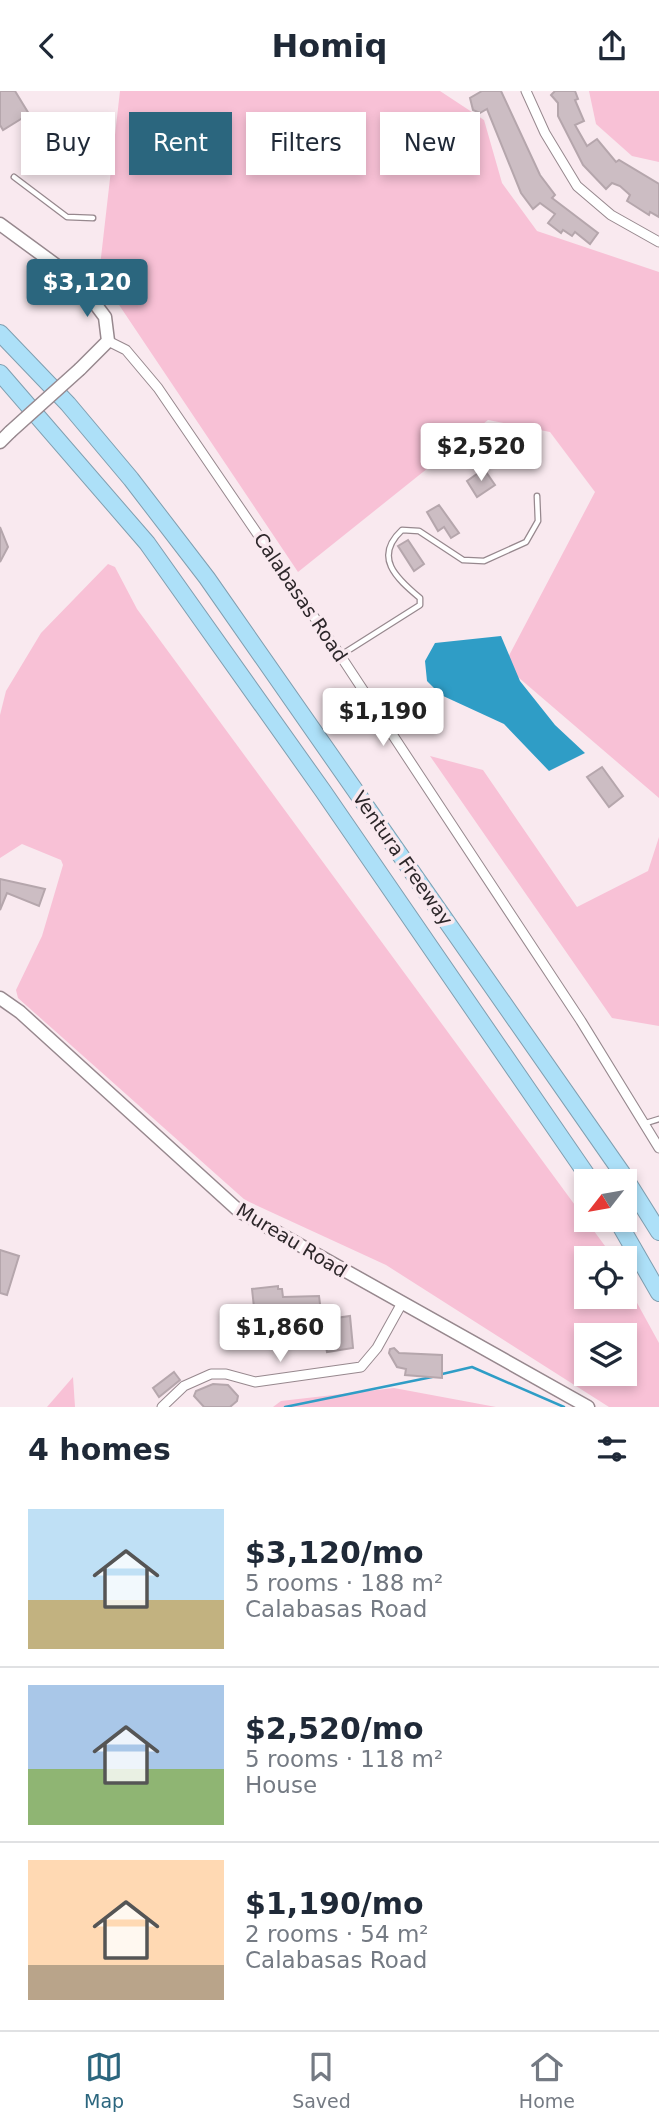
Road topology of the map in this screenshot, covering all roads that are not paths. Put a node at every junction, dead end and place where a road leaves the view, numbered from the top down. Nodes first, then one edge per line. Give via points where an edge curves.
1 (526, 91) edge
2 (14, 177) dead end
3 (93, 218) dead end
4 (0, 224) edge
5 (659, 242) edge
6 (0, 333) edge
7 (108, 341) junction
8 (0, 373) edge
9 (0, 442) edge
10 (537, 496) dead end
11 (340, 655) junction
12 (0, 998) edge
13 (659, 1119) edge
14 (645, 1123) junction
15 (659, 1148) edge
16 (583, 1169) edge
17 (624, 1232) edge
18 (659, 1232) edge
19 (659, 1293) edge
20 (401, 1303) junction
21 (162, 1407) edge
22 (588, 1407) edge

1 - 5 street via 545,134 577,186 611,215
2 - 3 lane via 67,217
4 - 7 main road via 90,296 105,317
6 - 18 highway, Ventura Freeway via 131,478 207,578
7 - 9 main road, bridge
7 - 11 street, Calabasas Road via 126,350 158,388
8 - 16 highway, Ventura Freeway via 147,543
10 - 11 lane via 538,521 526,542 484,561 463,560 419,531 402,530 391,541 387,558 398,580 419,598 420,605
11 - 14 street, Calabasas Road
12 - 20 main road, Mureau Road via 239,1211
13 - 14 lane
14 - 15 street, Calabasas Road
17 - 19 highway
20 - 21 street via 361,1367 255,1382 211,1374 184,1387
20 - 22 main road, Mureau Road

